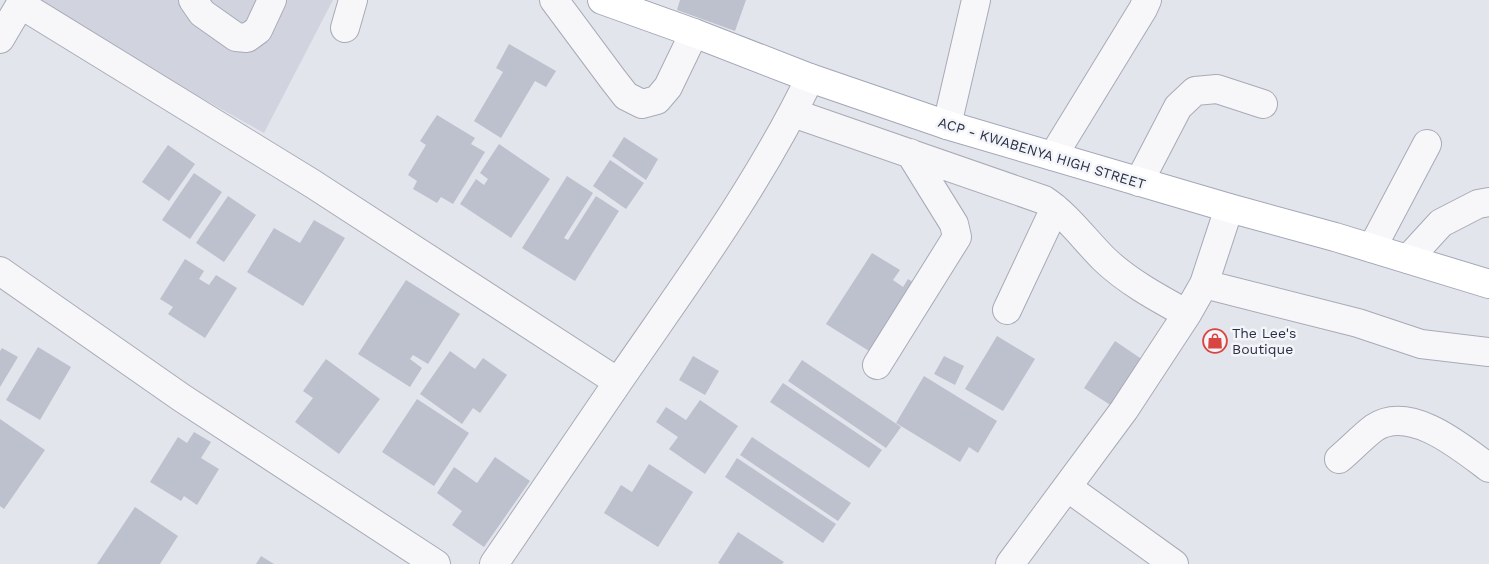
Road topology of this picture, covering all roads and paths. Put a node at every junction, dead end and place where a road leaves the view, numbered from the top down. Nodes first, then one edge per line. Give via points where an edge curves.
1 (193, 0) edge
2 (272, 0) edge
3 (353, 0) edge
4 (554, 0) edge
5 (602, 0) edge
6 (976, 0) edge
7 (1147, 0) edge
8 (22, 2) edge
9 (345, 28) dead end
10 (694, 33) junction
11 (0, 39) edge
12 (810, 78) junction
13 (1263, 104) dead end
14 (793, 113) junction
15 (947, 125) junction
16 (1427, 144) dead end
17 (910, 154) junction
18 (1053, 156) junction
19 (1139, 182) junction
20 (1489, 202) edge
21 (1056, 208) junction
22 (1229, 208) junction
23 (1372, 248) junction
24 (1408, 260) junction
25 (0, 271) edge
26 (1204, 284) junction
27 (1489, 284) edge
28 (1007, 310) dead end
29 (1187, 314) junction
30 (1489, 352) edge
31 (877, 365) dead end
32 (618, 382) junction
33 (1339, 459) dead end
34 (1489, 468) edge
35 (1067, 487) junction
36 (436, 564) edge
37 (494, 564) edge
38 (1010, 564) edge
39 (1174, 564) edge

1 - 2 street via 202,13 236,37 247,38 258,30
3 - 9 street
4 - 10 street via 626,96 642,104 657,100 668,87
5 - 10 main road, ACP - KWABENYA HIGH STREET
6 - 15 street
7 - 18 street
8 - 11 street
8 - 32 street via 313,184
10 - 12 main road, ACP - KWABENYA HIGH STREET
12 - 14 street
12 - 15 main road, ACP - KWABENYA HIGH STREET
13 - 19 street via 1217,89 1195,91 1178,107
14 - 17 street
14 - 32 street via 735,212
15 - 18 main road, ACP - KWABENYA HIGH STREET
16 - 23 street
17 - 21 street via 1044,200
17 - 31 street via 954,224 957,237
18 - 19 main road, ACP - KWABENYA HIGH STREET
19 - 22 main road, ACP - KWABENYA HIGH STREET
20 - 24 street via 1478,204 1441,223
21 - 28 street
21 - 29 street via 1106,260 1144,289
22 - 23 main road, ACP - KWABENYA HIGH STREET
22 - 26 street
23 - 24 main road, ACP - KWABENYA HIGH STREET
24 - 27 main road, ACP - KWABENYA HIGH STREET
25 - 36 street via 182,398
26 - 29 street
26 - 30 street via 1358,323 1421,344
29 - 35 street via 1124,410
32 - 37 street
33 - 34 street via 1375,428 1389,422 1404,421 1430,429 1456,443
35 - 38 street
35 - 39 street

